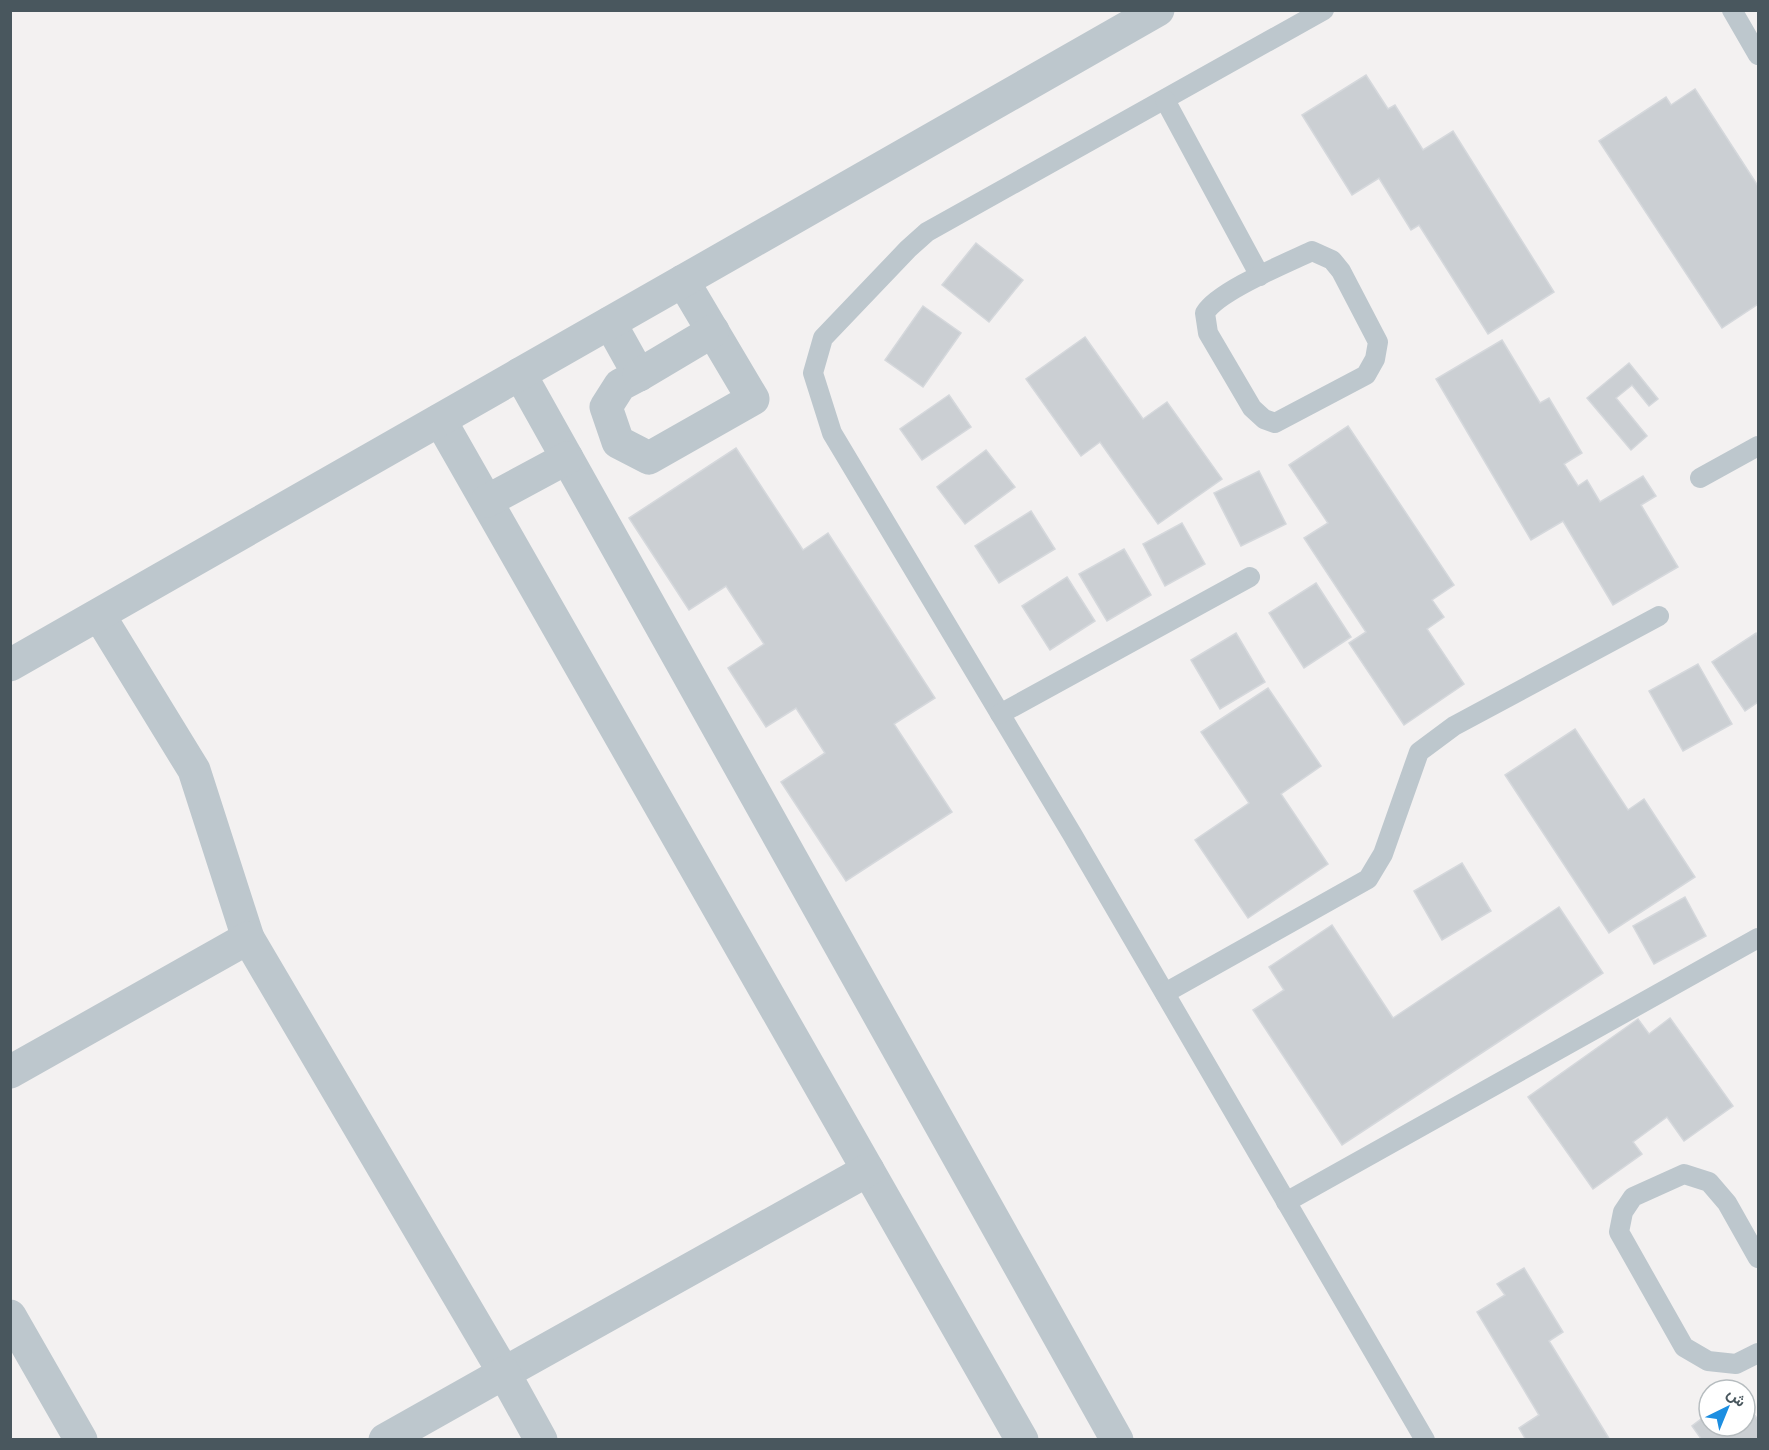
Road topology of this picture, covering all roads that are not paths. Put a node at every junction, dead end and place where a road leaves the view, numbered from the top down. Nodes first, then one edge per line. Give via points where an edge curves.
1 (1158, 10) edge
2 (1324, 10) edge
3 (1732, 10) edge
4 (1758, 55) edge
5 (1165, 100) junction
6 (1260, 276) junction
7 (683, 281) junction
8 (610, 323) junction
9 (712, 331) junction
10 (520, 374) junction
11 (639, 375) junction
12 (440, 420) junction
13 (1758, 446) edge
14 (567, 458) junction
15 (1700, 477) dead end
16 (487, 501) junction
17 (1250, 577) dead end
18 (99, 615) junction
19 (1659, 616) dead end
20 (10, 665) edge
21 (1000, 714) junction
22 (249, 938) junction
23 (1758, 938) edge
24 (1165, 993) junction
25 (10, 1072) edge
26 (868, 1170) junction
27 (1286, 1202) junction
28 (1758, 1258) edge
29 (10, 1316) edge
30 (1758, 1353) edge
31 (504, 1373) junction
32 (81, 1440) edge
33 (385, 1440) edge
34 (541, 1440) edge
35 (1022, 1440) edge
36 (1117, 1440) edge
37 (1425, 1440) edge

1 - 7 street
2 - 5 lane
3 - 4 lane
5 - 6 lane
5 - 21 lane via 927,232 823,338 813,373 832,433
6 - 6 lane via 1211,303 1205,313 1208,333 1252,408 1264,420 1275,423 1366,375 1378,342 1341,271 1322,254 1312,251
7 - 8 street
7 - 9 street
8 - 10 street
8 - 11 street
9 - 11 street
9 - 11 street via 753,399 649,458 618,442 606,407 621,386
10 - 12 street
10 - 14 street
12 - 16 street
12 - 18 street
13 - 15 lane
14 - 16 street
14 - 36 street
16 - 26 street
17 - 21 lane
18 - 20 street
18 - 22 street via 194,770
19 - 24 lane via 1454,726 1419,752 1383,854 1368,879
21 - 24 lane
22 - 25 street
22 - 31 street
23 - 27 lane
24 - 27 lane
26 - 31 street
26 - 35 street
27 - 37 lane
28 - 30 lane via 1727,1203 1709,1182 1684,1174 1633,1197 1623,1212 1619,1232 1684,1347 1708,1361 1736,1364
29 - 32 street
31 - 33 street
31 - 34 street

